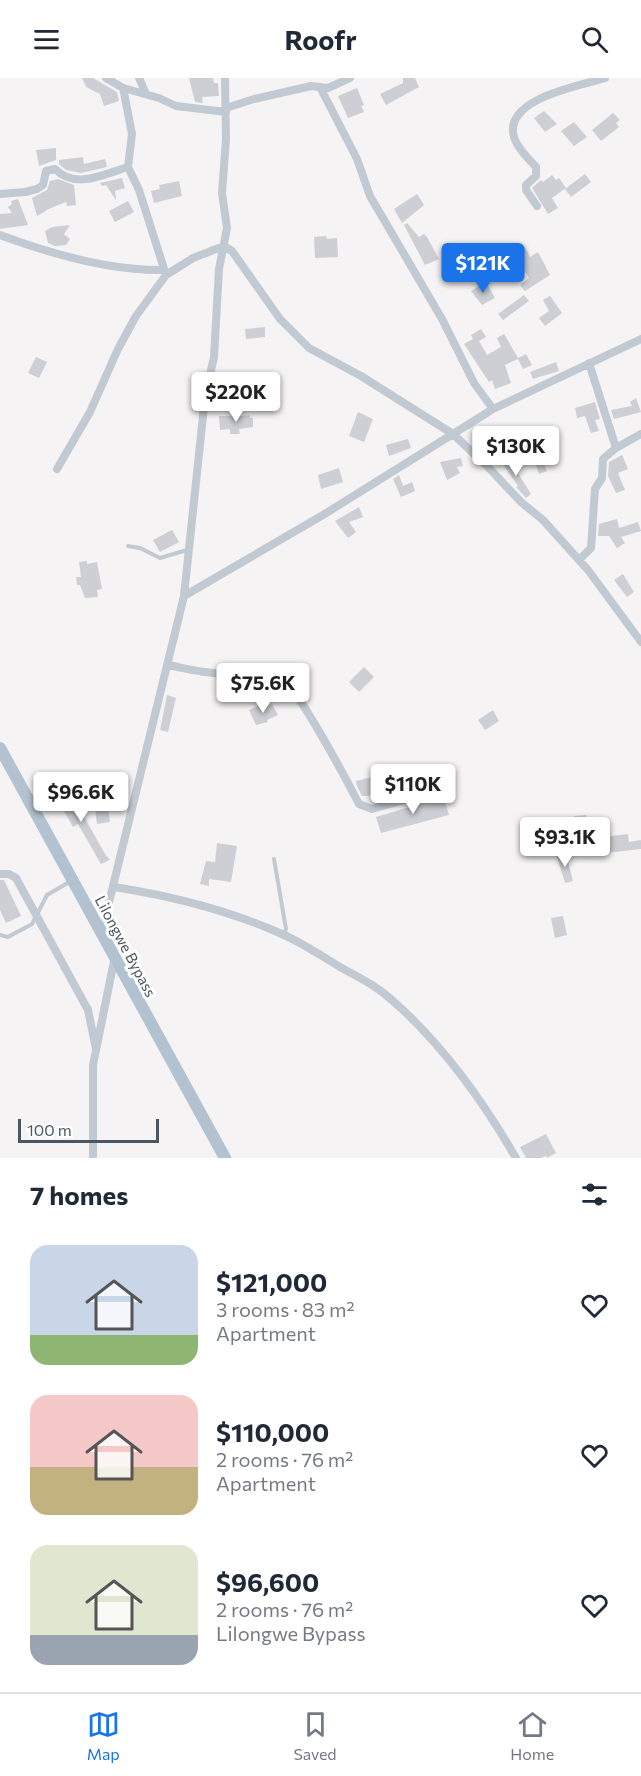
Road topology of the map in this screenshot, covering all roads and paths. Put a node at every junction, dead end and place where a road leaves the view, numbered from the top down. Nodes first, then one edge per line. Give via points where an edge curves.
1 (106, 78) edge
2 (139, 78) edge
3 (225, 78) edge
4 (350, 78) edge
5 (605, 78) edge
6 (320, 87) junction
7 (123, 88) junction
8 (146, 94) junction
9 (226, 110) junction
10 (128, 167) junction
11 (0, 194) edge
12 (537, 206) dead end
13 (0, 234) edge
14 (224, 246) junction
15 (165, 273) junction
16 (641, 339) edge
17 (589, 363) junction
18 (494, 410) junction
19 (453, 434) junction
20 (641, 434) edge
21 (616, 448) junction
22 (57, 469) dead end
23 (128, 546) dead end
24 (188, 549) junction
25 (579, 560) junction
26 (184, 596) junction
27 (641, 642) edge
28 (168, 665) junction
29 (0, 748) edge
30 (437, 791) dead end
31 (274, 858) dead end
32 (0, 874) edge
33 (74, 879) junction
34 (114, 887) junction
35 (36, 916) junction
36 (102, 931) junction
37 (0, 935) edge
38 (284, 935) junction
39 (115, 956) junction
40 (96, 1049) junction
41 (93, 1158) edge
42 (225, 1158) edge
43 (516, 1158) edge

1 - 7 street
2 - 8 street
3 - 9 street
4 - 6 street via 328,88
5 - 12 street via 545,96 521,112 515,122 516,142 536,167 536,176 526,190
6 - 9 street via 294,90
6 - 18 street via 357,159 370,196 442,319 474,383
7 - 8 street
7 - 10 street via 132,134
8 - 9 street via 176,106
9 - 14 street
10 - 11 street via 84,181 51,169 37,189
10 - 15 street
13 - 15 street via 75,257
14 - 15 street
14 - 19 street via 232,251 287,327 309,348
14 - 24 street via 214,357 205,397
15 - 22 street via 136,316 90,412
16 - 17 street
17 - 18 street
17 - 21 street
18 - 19 street
19 - 25 street
19 - 26 street
20 - 21 street
21 - 25 street via 603,459 602,478 595,489 591,548
23 - 24 lane via 160,558
24 - 26 street
25 - 27 street
26 - 28 street
28 - 30 street via 215,673 267,669 278,673 308,714 358,804 372,809
28 - 34 street
29 - 33 main road, Lilongwe Bypass
31 - 38 lane
32 - 35 street via 16,878
33 - 35 lane via 47,895
33 - 36 main road, Lilongwe Bypass
34 - 36 street
34 - 38 street via 189,902
35 - 37 lane via 32,924 8,937
35 - 40 street via 88,1010
36 - 39 main road, Lilongwe Bypass
38 - 43 street via 367,981 393,1000 481,1101
39 - 40 street
39 - 42 main road, Lilongwe Bypass
40 - 41 street

